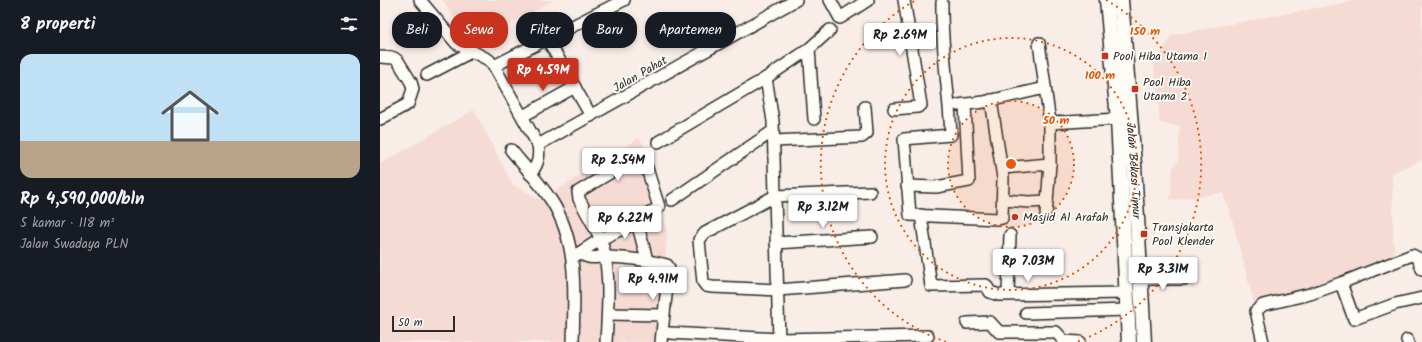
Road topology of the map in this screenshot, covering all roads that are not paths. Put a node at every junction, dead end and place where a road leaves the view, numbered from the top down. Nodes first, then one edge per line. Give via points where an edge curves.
1 (420, 0) edge
2 (624, 0) edge
3 (796, 0) edge
4 (830, 0) edge
5 (868, 0) edge
6 (904, 0) edge
7 (1107, 0) edge
8 (1121, 0) edge
9 (942, 2) dead end
10 (574, 26) edge
11 (830, 30) dead end
12 (1039, 43) dead end
13 (531, 48) edge
14 (553, 48) edge
15 (809, 48) junction
16 (471, 52) junction
17 (380, 57) edge
18 (494, 66) junction
19 (427, 76) dead end
20 (766, 78) junction
21 (575, 87) junction
22 (1045, 88) junction
23 (991, 100) junction
24 (965, 105) junction
25 (950, 106) junction
26 (865, 107) dead end
27 (894, 109) dead end
28 (523, 116) junction
29 (591, 116) junction
30 (814, 119) dead end
31 (380, 120) edge
32 (1118, 120) junction
33 (1050, 123) junction
34 (773, 136) junction
35 (658, 142) dead end
36 (538, 145) junction
37 (511, 150) dead end
38 (1050, 164) junction
39 (1002, 168) junction
40 (530, 174) junction
41 (907, 186) junction
42 (870, 192) dead end
43 (774, 196) junction
44 (672, 200) dead end
45 (1004, 200) junction
46 (1047, 201) junction
47 (921, 215) junction
48 (1046, 216) dead end
49 (637, 222) junction
50 (1010, 235) dead end
51 (872, 237) dead end
52 (601, 239) junction
53 (776, 243) junction
54 (576, 255) junction
55 (606, 256) junction
56 (647, 260) junction
57 (1422, 269) edge
58 (1141, 279) junction
59 (1184, 279) dead end
60 (905, 280) dead end
61 (1341, 283) junction
62 (778, 290) junction
63 (1127, 293) junction
64 (1008, 294) junction
65 (1422, 298) edge
66 (1128, 310) junction
67 (1026, 313) dead end
68 (608, 314) junction
69 (663, 315) junction
70 (967, 323) dead end
71 (670, 333) dead end
72 (928, 336) dead end
73 (779, 341) edge
74 (573, 342) edge
75 (606, 342) edge
76 (661, 342) edge
77 (1080, 342) edge
78 (1129, 342) edge
79 (1144, 342) edge
80 (1263, 342) edge

1 - 16 street via 456,43
2 - 10 street
3 - 29 street, Jalan Pahat
4 - 5 street via 840,18
6 - 27 street via 921,105
7 - 32 main road, Jalan Bekasi Timur
8 - 58 main road, Jalan Bekasi Timur
9 - 25 street via 941,25
11 - 15 street
12 - 22 street
13 - 18 street
14 - 21 street
15 - 20 street
15 - 30 street
16 - 18 street via 489,60
16 - 19 street
17 - 31 street via 394,58 398,61 413,89 408,104
18 - 28 street
20 - 34 street via 772,103
20 - 35 street
21 - 28 street
21 - 29 street
22 - 23 street
22 - 33 street
23 - 24 street
23 - 39 street
24 - 25 street
24 - 41 street via 968,181 936,187
25 - 41 street via 950,136 904,140
26 - 34 street via 867,132 862,137
28 - 36 street
29 - 36 street, Jalan Pahat
32 - 33 street
32 - 63 main road, Jalan Bekasi Timur
33 - 38 street
34 - 43 street
34 - 44 street
36 - 40 street via 538,161
37 - 40 street
38 - 39 street
38 - 46 street
39 - 45 street
40 - 54 street via 551,200
41 - 47 street via 910,215
42 - 43 street
43 - 53 street
43 - 62 street via 705,233 699,240 701,278 706,286
45 - 46 street
45 - 47 street via 1001,219
46 - 48 street
47 - 64 street via 931,286 986,285 991,292
49 - 52 street
49 - 52 street via 657,209 660,204 644,159 638,156 578,192 579,200
49 - 56 street
50 - 64 street
51 - 53 street
52 - 54 street
52 - 55 street
53 - 62 street
54 - 55 street via 593,259
54 - 74 street
55 - 56 street
55 - 68 street
56 - 69 street via 667,265 669,268
57 - 61 street via 1418,258 1412,255
58 - 59 street
58 - 79 main road, Jalan Bekasi Timur
60 - 62 street
61 - 65 street via 1354,319 1395,304
61 - 80 street via 1310,294 1262,305 1256,311 1256,316
62 - 73 street
63 - 64 street
63 - 66 main road, Jalan Bekasi Timur
66 - 67 street
66 - 78 main road, Jalan Bekasi Timur
68 - 69 street
68 - 75 street
69 - 76 street
70 - 77 street via 990,322 999,332 1056,332 1064,341
71 - 73 street
72 - 73 street

